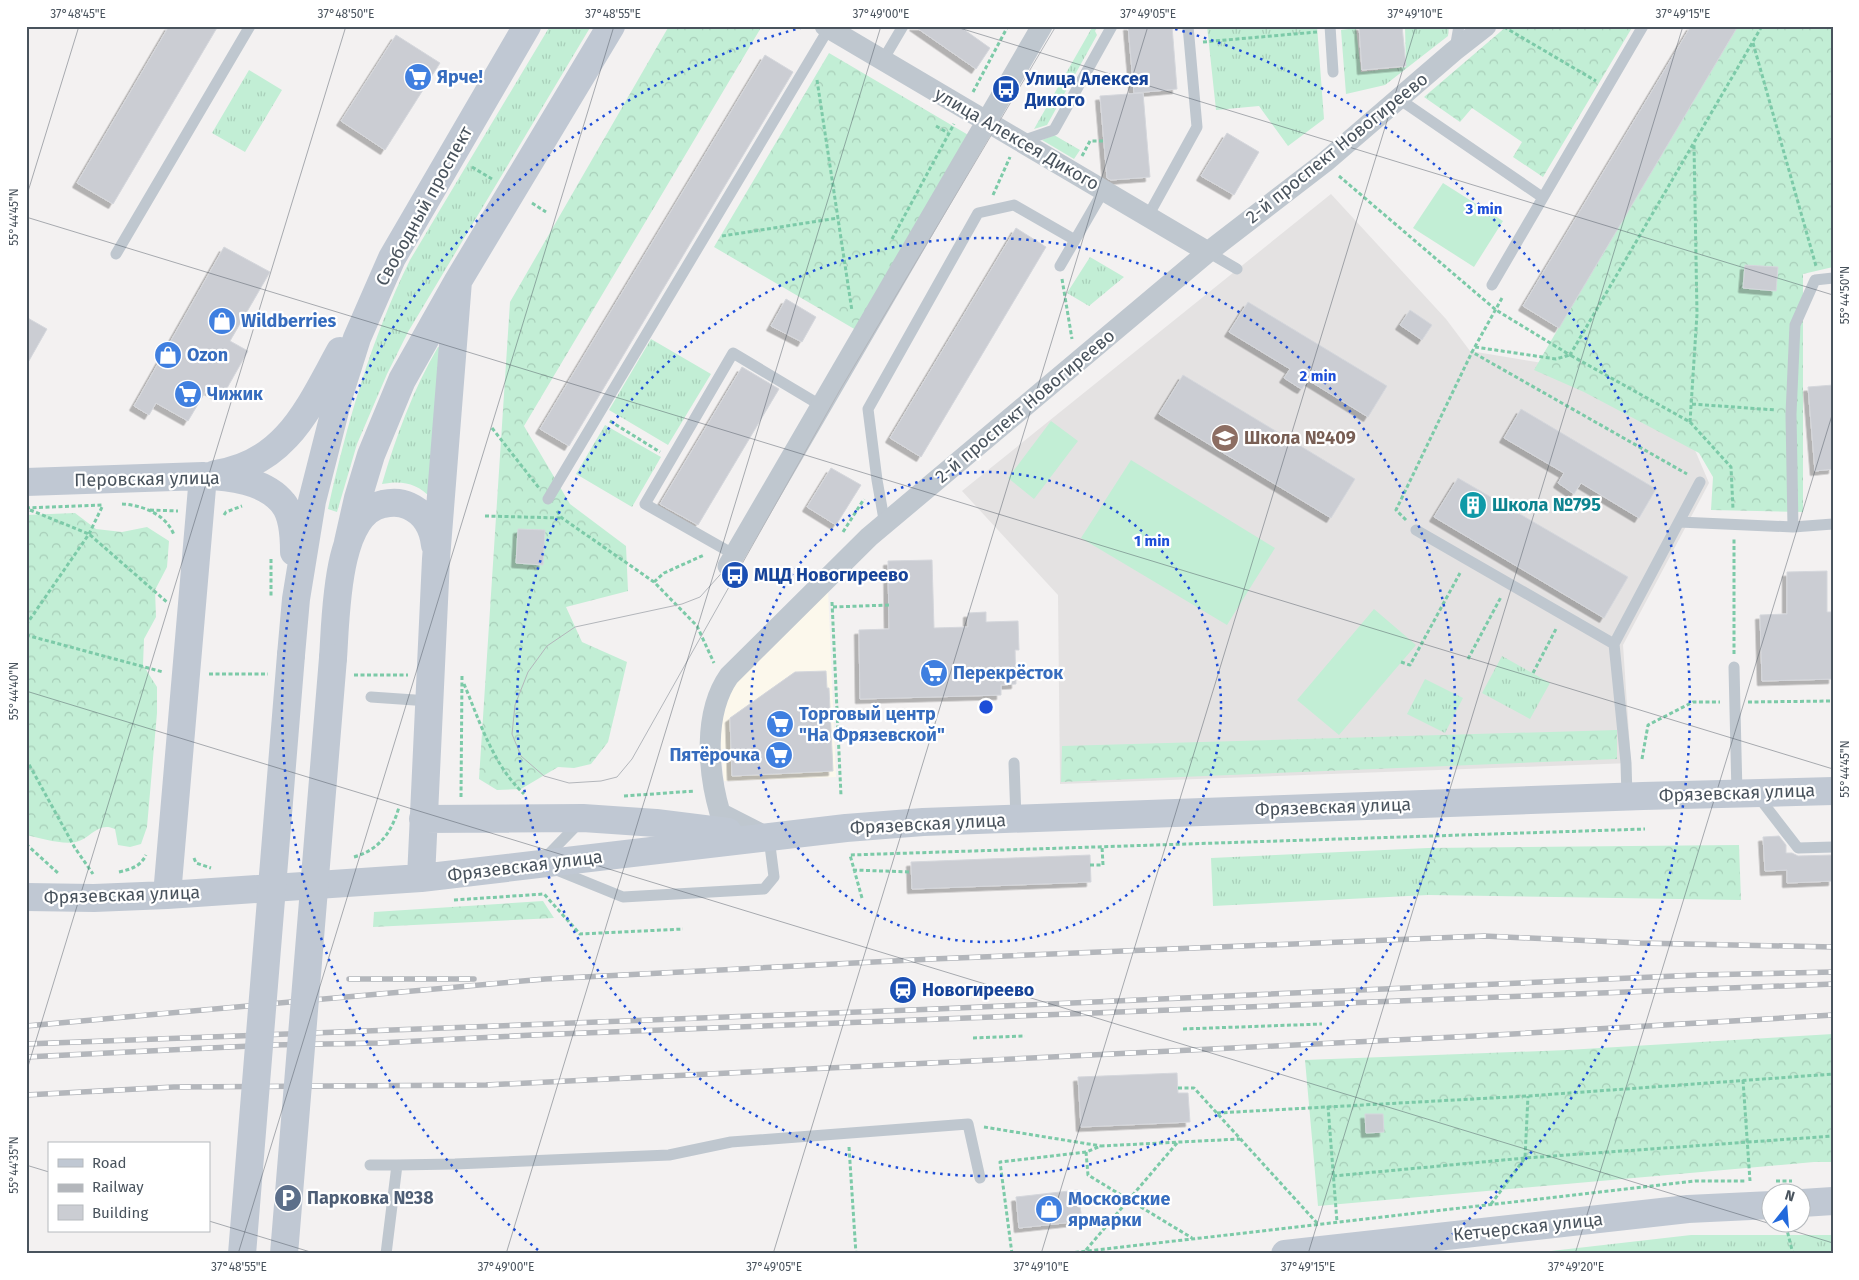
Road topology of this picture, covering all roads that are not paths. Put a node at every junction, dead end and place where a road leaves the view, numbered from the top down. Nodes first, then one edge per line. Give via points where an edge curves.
1 (250, 26) edge
2 (527, 26) edge
3 (612, 26) edge
4 (903, 26) edge
5 (1042, 26) edge
6 (1112, 26) edge
7 (1188, 26) edge
8 (1458, 26) edge
9 (1486, 26) edge
10 (1642, 26) edge
11 (827, 27) edge
12 (1330, 29) edge
13 (1454, 51) junction
14 (883, 60) junction
15 (1332, 72) dead end
16 (1399, 99) junction
17 (987, 121) junction
18 (1017, 145) junction
19 (1104, 190) junction
20 (1542, 197) junction
21 (1148, 216) junction
22 (1075, 240) junction
23 (1208, 252) junction
24 (116, 254) dead end
25 (392, 258) junction
26 (1060, 266) road end
27 (1237, 269) dead end
28 (1833, 278) edge
29 (458, 281) junction
30 (1492, 285) dead end
31 (820, 406) junction
32 (203, 476) junction
33 (1700, 482) road end
34 (548, 499) road end
35 (27, 500) edge
36 (1679, 522) junction
37 (885, 525) junction
38 (1832, 525) edge
39 (1793, 526) junction
40 (1416, 530) road end
41 (348, 542) junction
42 (436, 559) junction
43 (732, 560) joint
44 (283, 603) junction
45 (1614, 644) junction
46 (1734, 667) road end
47 (371, 697) dead end
48 (429, 701) junction
49 (1014, 763) dead end
50 (1833, 791) edge
51 (1746, 794) junction
52 (1628, 797) junction
53 (584, 818) junction
54 (423, 819) junction
55 (1016, 819) junction
56 (769, 838) junction
57 (1833, 847) edge
58 (540, 864) junction
59 (421, 878) junction
60 (167, 895) junction
61 (26, 897) edge
62 (370, 1165) dead end
63 (397, 1165) junction
64 (980, 1178) dead end
65 (1833, 1201) edge
66 (1812, 1202) edge
67 (1762, 1214) edge
68 (1314, 1252) edge
69 (242, 1254) edge
70 (284, 1254) edge
71 (386, 1254) edge
72 (1286, 1254) edge

1 - 24 lane
2 - 25 main road, Свободный проспект
3 - 29 main road
4 - 14 lane
5 - 17 street
6 - 18 lane via 1054,130
7 - 21 lane via 1197,127
8 - 13 lane
9 - 13 street, 2-й проспект Новогиреево
10 - 20 lane
11 - 14 street, улица Алексея Дикого
11 - 34 lane
12 - 15 lane
13 - 16 street, 2-й проспект Новогиреево
14 - 17 street, улица Алексея Дикого
16 - 20 lane
16 - 23 street, 2-й проспект Новогиреево via 1326,162
17 - 18 street, улица Алексея Дикого
17 - 31 street
18 - 19 street, улица Алексея Дикого via 1073,171
19 - 21 street, улица Алексея Дикого
19 - 22 lane
20 - 30 lane
21 - 23 street, улица Алексея Дикого
22 - 26 lane
22 - 37 lane via 1014,205 978,213 868,409
23 - 27 lane
23 - 37 street, 2-й проспект Новогиреево
25 - 32 main road via 292,432 279,446 245,467
25 - 44 main road, Свободный проспект via 357,338
28 - 39 lane via 1815,280 1795,325 1791,411
29 - 41 main road via 402,380 366,472
29 - 42 main road
31 - 43 street
31 - 43 lane via 733,353 645,504 716,544
32 - 35 main road, Перовская улица
32 - 44 main road, Перовская улица via 221,476 256,485 274,494 284,504 290,517 294,549
32 - 60 main road
33 - 36 lane
36 - 39 lane
36 - 45 lane
37 - 56 street, 2-й проспект Новогиреево via 741,664 723,685 714,706 711,732 713,790 720,813
38 - 39 lane
40 - 45 lane
41 - 42 main road via 366,512 380,504 394,502 422,513 430,525
41 - 70 main road, bridge via 337,604
42 - 48 main road
44 - 69 main road, bridge via 291,655
45 - 52 lane
46 - 51 lane via 1734,702
47 - 48 lane
48 - 54 main road
49 - 55 lane
50 - 51 main road, Фрязевская улица
51 - 52 main road, Фрязевская улица
51 - 57 lane via 1798,848
52 - 55 main road, Фрязевская улица
53 - 54 main road
53 - 56 main road via 656,823
53 - 58 lane
54 - 59 main road
55 - 56 main road, Фрязевская улица via 923,822
56 - 58 main road, Фрязевская улица
56 - 58 lane via 774,877 764,889 623,897
58 - 59 main road, Фрязевская улица
59 - 60 main road, Фрязевская улица
60 - 61 main road, Фрязевская улица
62 - 63 lane
63 - 64 lane via 668,1155 731,1142 968,1124
63 - 71 lane
65 - 66 main road
67 - 68 main road, Кетчерская улица via 1688,1210
68 - 72 main road, Кетчерская улица

